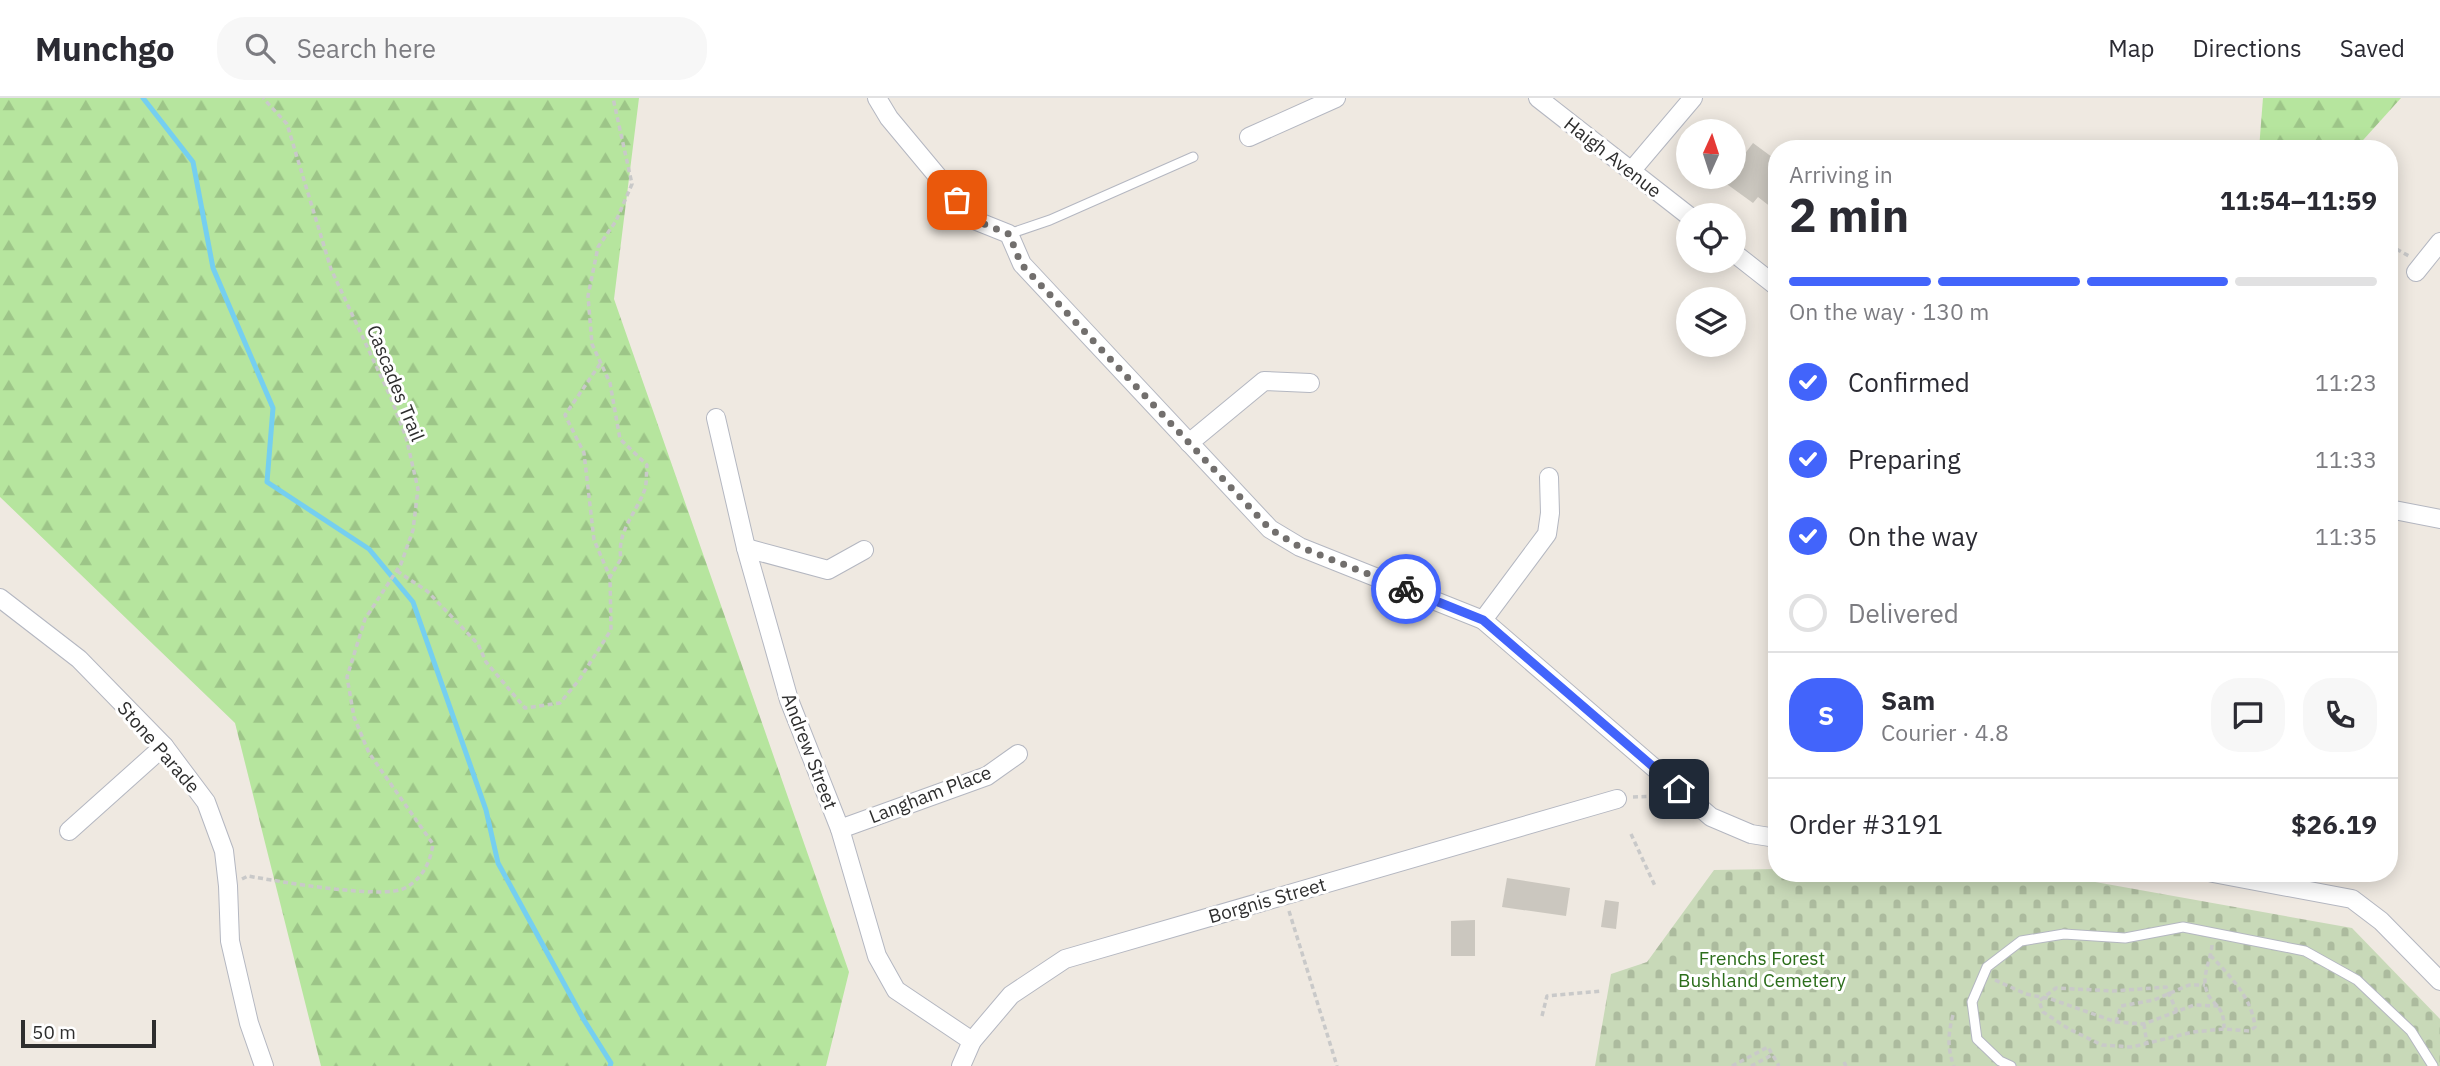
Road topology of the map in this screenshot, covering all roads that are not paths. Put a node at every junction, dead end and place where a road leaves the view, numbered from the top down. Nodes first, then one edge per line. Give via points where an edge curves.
1 (877, 98) edge
2 (1336, 98) edge
3 (1538, 98) edge
4 (1693, 98) edge
5 (1249, 137) dead end
6 (1193, 157) dead end
7 (1632, 170) junction
8 (1676, 206) edge
9 (1009, 234) junction
10 (2440, 242) edge
11 (1746, 262) edge
12 (2416, 272) dead end
13 (1768, 280) edge
14 (1310, 383) dead end
15 (716, 418) dead end
16 (1189, 443) junction
17 (1549, 477) dead end
18 (2398, 511) edge
19 (2440, 519) edge
20 (746, 548) junction
21 (864, 550) dead end
22 (0, 598) edge
23 (1483, 620) junction
24 (164, 746) junction
25 (1018, 754) dead end
26 (1617, 799) road end
27 (839, 829) junction
28 (69, 831) dead end
29 (1768, 837) edge
30 (2261, 882) edge
31 (2440, 982) edge
32 (972, 1041) junction
33 (264, 1066) edge
34 (961, 1066) edge
35 (2011, 1066) edge
36 (2433, 1066) edge

1 - 9 street via 974,220
2 - 5 street
3 - 7 street, Haigh Avenue
4 - 7 street
6 - 9 lane
7 - 8 street, Haigh Avenue
9 - 16 street via 1021,264
10 - 12 street
11 - 13 street
14 - 16 street via 1264,381
15 - 20 street, Andrew Street
16 - 23 street via 1270,529 1300,547
17 - 23 street via 1547,534
18 - 19 street
20 - 21 street via 828,570
20 - 27 street, Andrew Street via 789,700
22 - 24 street, Stone Parade via 79,659
23 - 29 street via 1711,817
24 - 28 street
24 - 33 street, Stone Parade via 206,802 224,851 230,941
25 - 27 street, Langham Place via 987,776
26 - 32 street, Borgnis Street via 1065,958 1011,995
27 - 32 street, Andrew Street via 877,956 897,990
30 - 31 street via 2352,899 2381,921
32 - 34 street, Borgnis Street
35 - 36 lane via 1977,1039 1972,1002 1987,967 2021,941 2064,934 2125,938 2183,927 2305,951 2357,980 2411,1031

